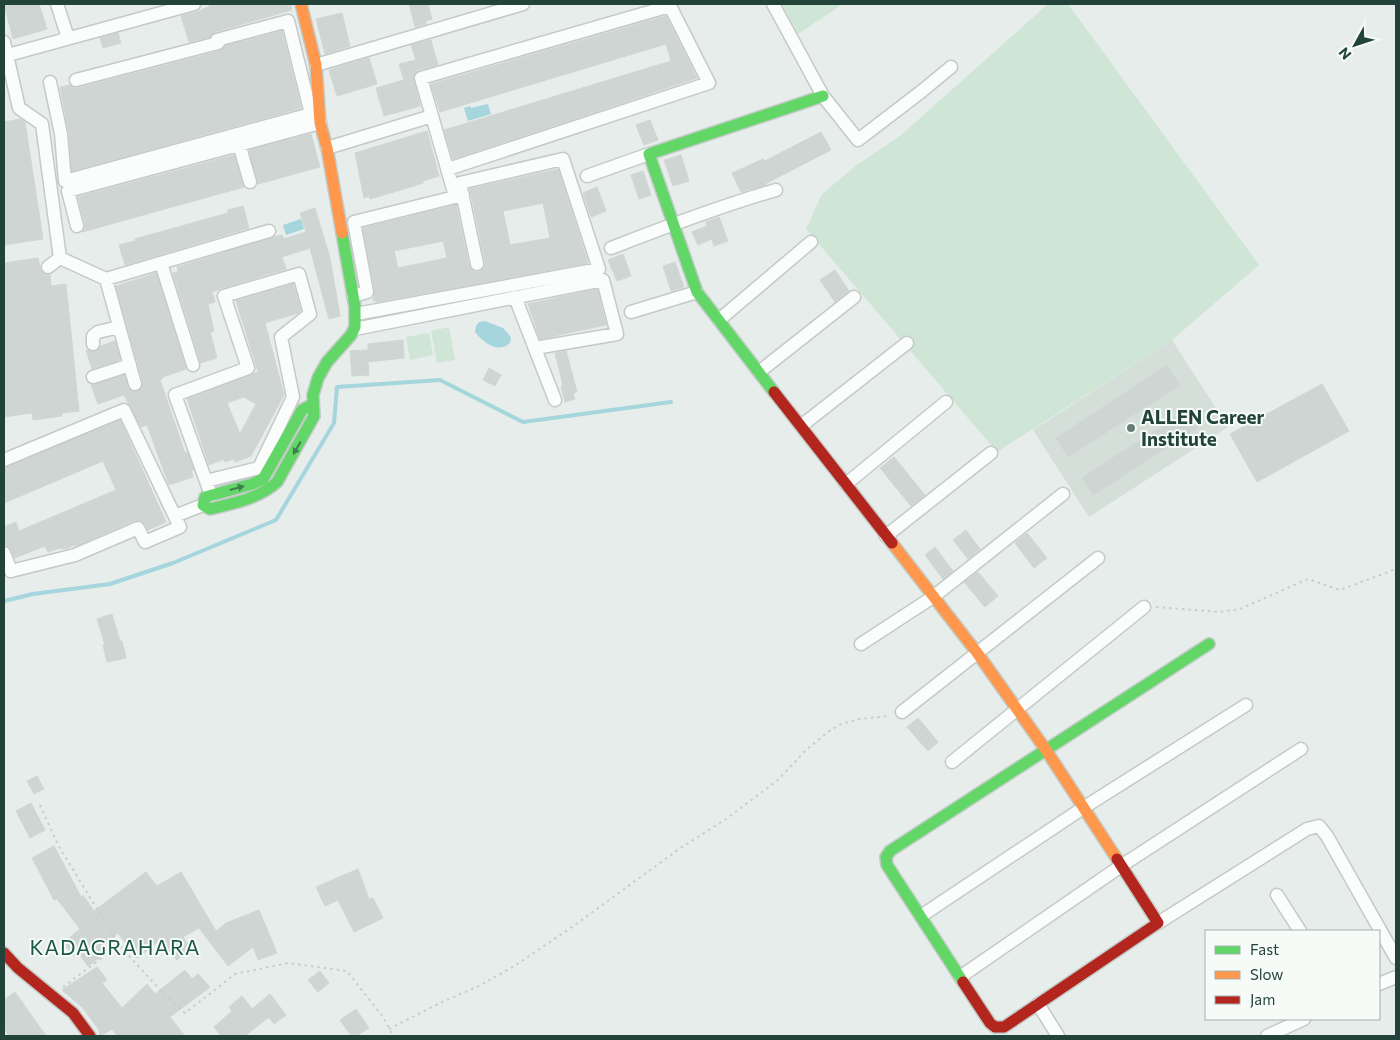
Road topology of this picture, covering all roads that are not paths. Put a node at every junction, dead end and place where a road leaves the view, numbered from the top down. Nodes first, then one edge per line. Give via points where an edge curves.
1 (57, 4) edge
2 (194, 4) edge
3 (300, 4) edge
4 (523, 4) edge
5 (773, 4) edge
6 (68, 38) junction
7 (4, 42) edge
8 (8, 55) junction
9 (316, 65) junction
10 (951, 67) dead end
11 (76, 80) dead end
12 (50, 82) dead end
13 (9, 90) edge
14 (823, 96) junction
15 (432, 116) junction
16 (320, 122) junction
17 (239, 144) junction
18 (327, 148) junction
19 (649, 154) junction
20 (448, 169) junction
21 (587, 176) dead end
22 (250, 182) dead end
23 (776, 190) dead end
24 (459, 195) junction
25 (673, 224) junction
26 (77, 226) dead end
27 (268, 231) dead end
28 (811, 242) dead end
29 (610, 248) dead end
30 (60, 258) junction
31 (161, 263) junction
32 (477, 264) dead end
33 (48, 267) dead end
34 (106, 279) junction
35 (697, 292) junction
36 (353, 296) junction
37 (515, 297) junction
38 (854, 297) dead end
39 (631, 312) dead end
40 (356, 314) junction
41 (718, 320) junction
42 (119, 327) junction
43 (354, 329) junction
44 (907, 343) dead end
45 (93, 344) dead end
46 (535, 348) junction
47 (130, 365) junction
48 (192, 365) dead end
49 (759, 372) junction
50 (93, 377) dead end
51 (135, 384) dead end
52 (555, 400) dead end
53 (946, 402) dead end
54 (801, 426) junction
55 (991, 453) dead end
56 (4, 460) edge
57 (206, 481) junction
58 (846, 484) junction
59 (1063, 494) dead end
60 (207, 500) junction
61 (175, 516) junction
62 (886, 536) junction
63 (5, 558) edge
64 (1098, 558) dead end
65 (933, 597) junction
66 (1144, 606) road end
67 (861, 644) dead end
68 (1209, 644) dead end
69 (978, 654) junction
70 (1246, 705) dead end
71 (1017, 709) junction
72 (902, 712) road end
73 (1301, 749) dead end
74 (1046, 750) junction
75 (952, 762) dead end
76 (1083, 808) junction
77 (1121, 866) junction
78 (1277, 895) dead end
79 (921, 916) junction
80 (1158, 923) junction
81 (1294, 929) edge
82 (4, 953) edge
83 (1396, 958) edge
84 (960, 977) junction
85 (1396, 977) edge
86 (1380, 984) edge
87 (1038, 1004) junction
88 (1302, 1020) edge
89 (90, 1036) edge
90 (1058, 1036) edge
91 (1267, 1036) edge

1 - 6 street
2 - 6 street
3 - 9 street
4 - 9 street
5 - 14 street
6 - 8 street
7 - 8 street
8 - 13 street
9 - 16 street
10 - 14 street via 858,140
11 - 12 street via 288,21 310,114 65,181 61,134
13 - 30 street via 19,108 42,124
14 - 19 street
15 - 18 street
15 - 20 street
15 - 20 street via 421,78 670,6 709,83
16 - 17 street
16 - 18 street
17 - 22 street
17 - 26 street via 68,191
18 - 36 street
19 - 21 street
19 - 25 street
20 - 24 street
23 - 25 street
24 - 32 street
24 - 36 street via 354,222 367,292
24 - 40 street via 460,183 563,159 599,269
25 - 29 street
25 - 35 street
27 - 31 street
28 - 41 street
30 - 33 street
30 - 34 street
31 - 34 street
31 - 48 street
34 - 42 street
35 - 39 street
35 - 41 street
36 - 40 street
37 - 43 street
37 - 46 street
37 - 46 street via 603,280 617,334
38 - 49 street
40 - 43 street
41 - 49 street
42 - 45 street via 98,332 93,336
42 - 47 street
43 - 60 street via 321,369 314,387 314,416 277,482 259,496 210,509
44 - 54 street
46 - 52 street
47 - 50 street
47 - 51 street
49 - 54 street
53 - 58 street
54 - 58 street
55 - 62 street
56 - 61 street via 124,410
57 - 57 street via 175,396 248,368 224,296 299,274 310,314 282,336 293,397 259,468
57 - 60 street
58 - 62 street
59 - 65 street
60 - 61 street
61 - 63 street via 180,527 145,542 138,528 75,555 11,571
62 - 65 street
64 - 69 street
65 - 67 street
65 - 69 street
66 - 71 street
68 - 74 street
69 - 71 street
69 - 72 street
70 - 76 street
71 - 74 street
71 - 75 street
73 - 77 street
74 - 76 street
74 - 79 street via 890,851 887,865
76 - 77 street
76 - 79 street
77 - 80 street
77 - 84 street
78 - 81 street
79 - 84 street
80 - 83 street via 1307,829 1319,826
80 - 87 street
82 - 89 street via 73,1012
84 - 87 street via 990,1023 996,1027 1004,1027
85 - 86 street
87 - 90 street
88 - 91 street

